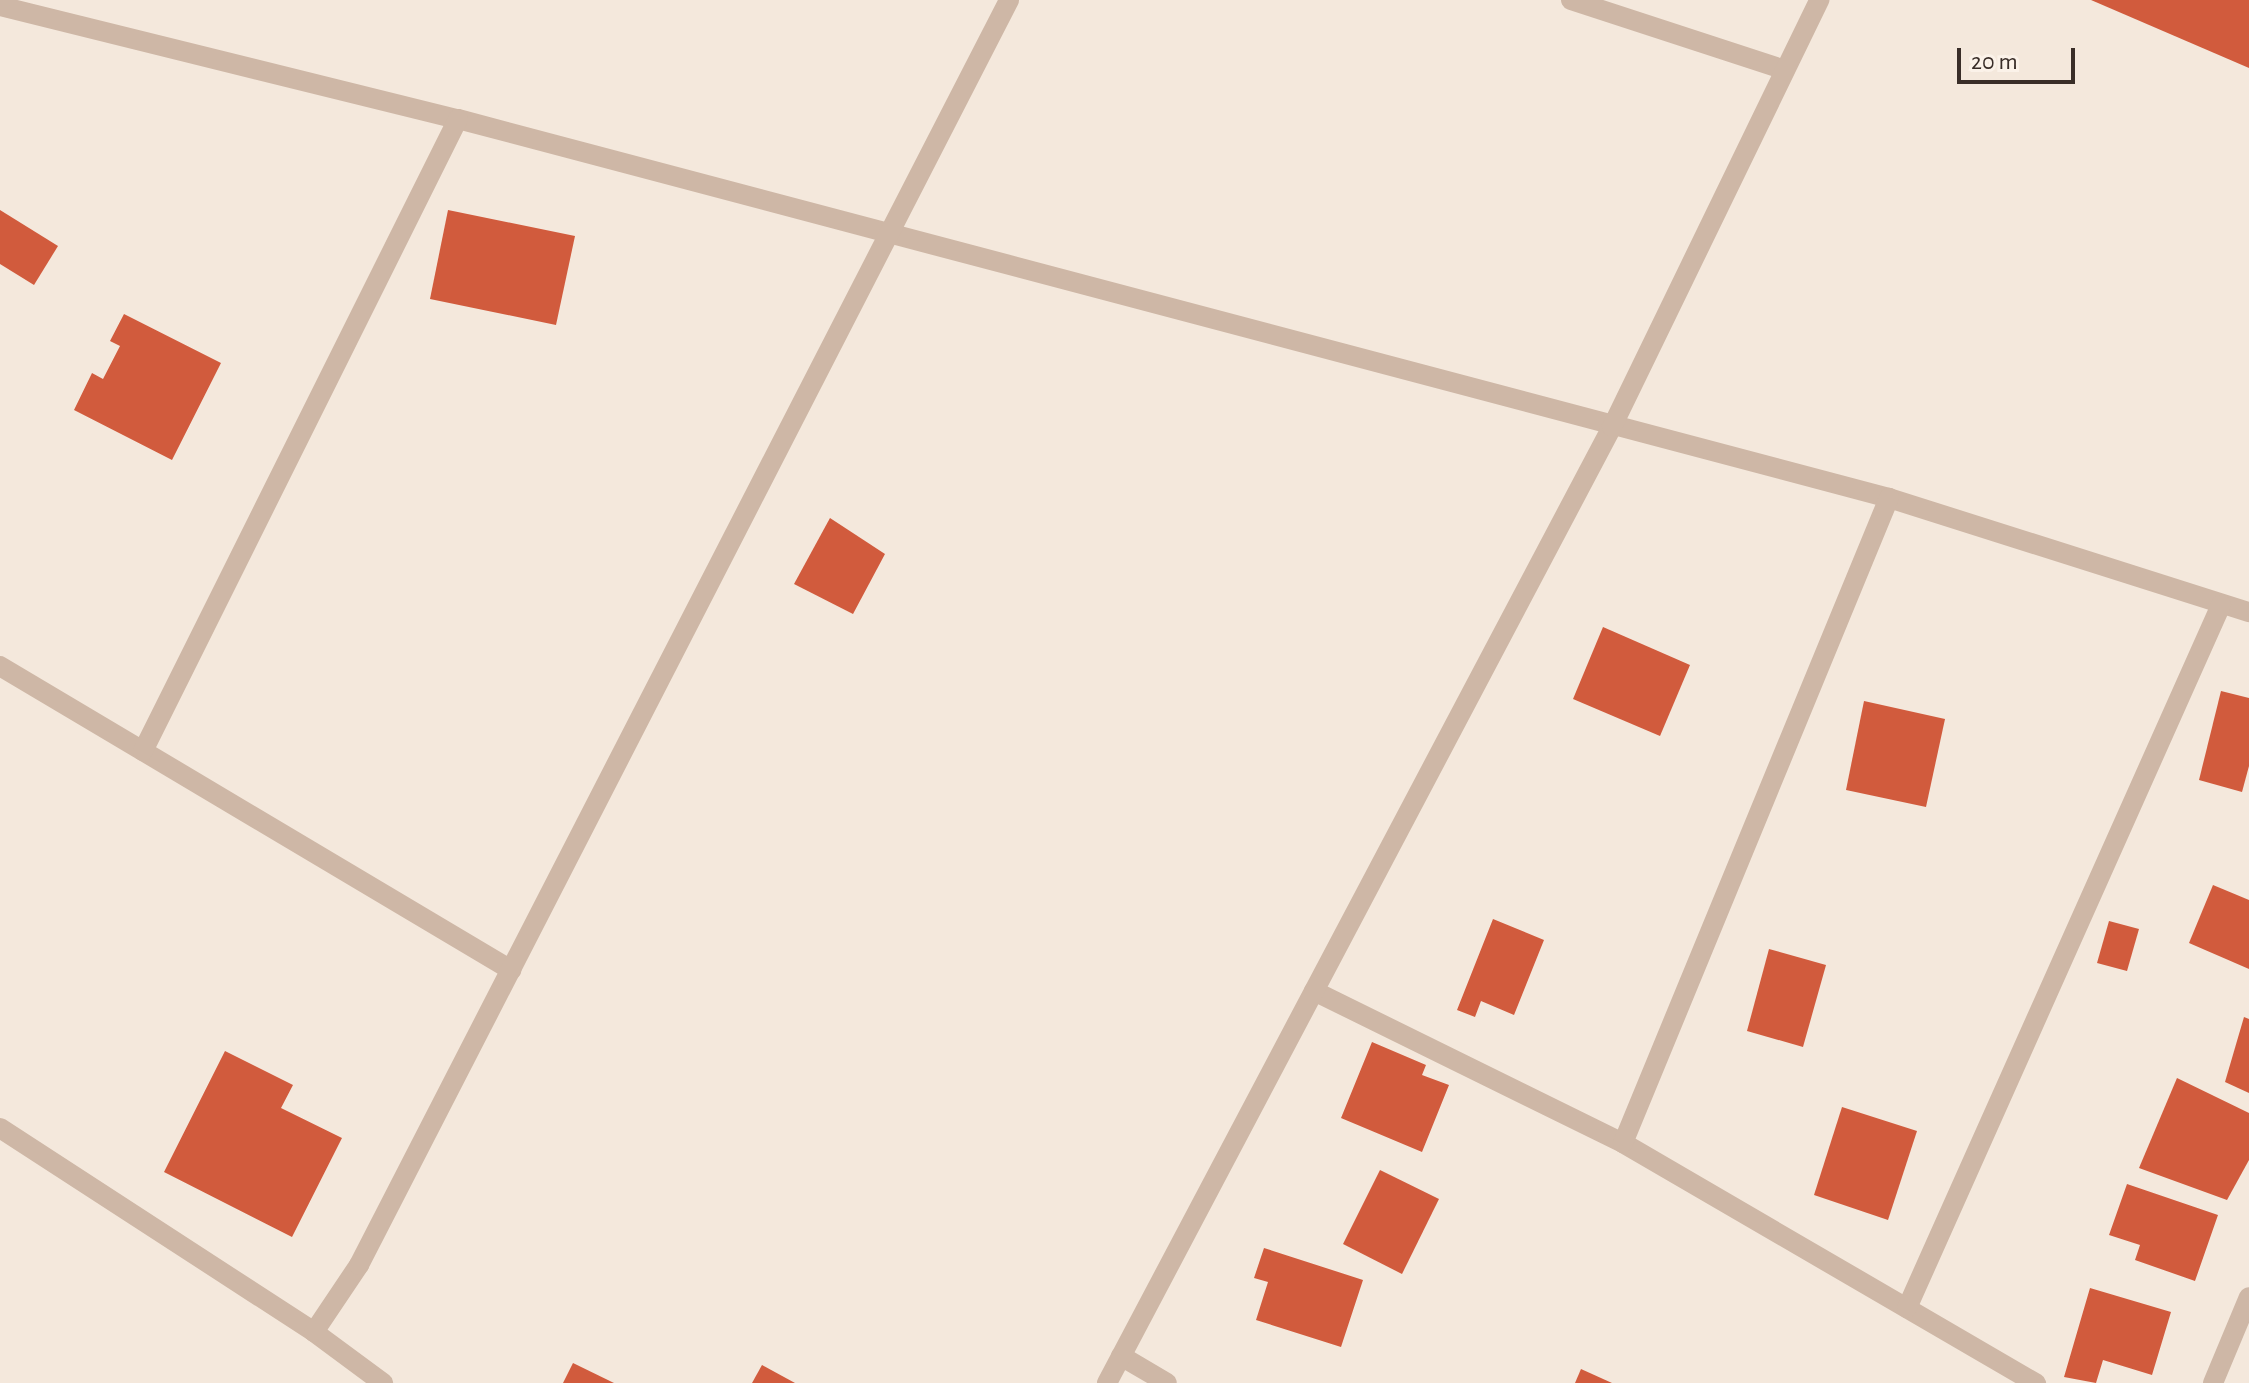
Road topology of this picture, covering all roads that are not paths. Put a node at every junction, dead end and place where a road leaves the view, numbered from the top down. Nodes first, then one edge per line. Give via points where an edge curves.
1 (1009, 0) edge
2 (1571, 0) edge
3 (1819, 0) edge
4 (0, 6) edge
5 (1785, 70) junction
6 (458, 119) junction
7 (890, 233) junction
8 (1612, 427) junction
9 (1889, 498) junction
10 (2221, 605) junction
11 (2249, 612) edge
12 (0, 666) edge
13 (143, 751) junction
14 (511, 970) junction
15 (1314, 991) junction
16 (0, 1128) edge
17 (1623, 1143) junction
18 (2249, 1297) edge
19 (1907, 1308) junction
20 (314, 1332) junction
21 (1121, 1356) junction
22 (383, 1383) edge
23 (1107, 1383) edge
24 (1167, 1383) edge
25 (2036, 1383) edge
26 (2213, 1383) edge

1 - 7 street
2 - 5 street
3 - 5 street
4 - 6 street
5 - 8 street
6 - 7 street
6 - 13 street
7 - 8 street
7 - 14 street
8 - 9 street
8 - 15 street
9 - 10 street
9 - 17 street
10 - 11 street
10 - 19 street
12 - 13 street
13 - 14 street
14 - 20 street via 359,1265
15 - 17 street
15 - 21 street
16 - 20 street
17 - 19 street
18 - 26 street
19 - 25 street
20 - 22 street
21 - 23 street
21 - 24 street

